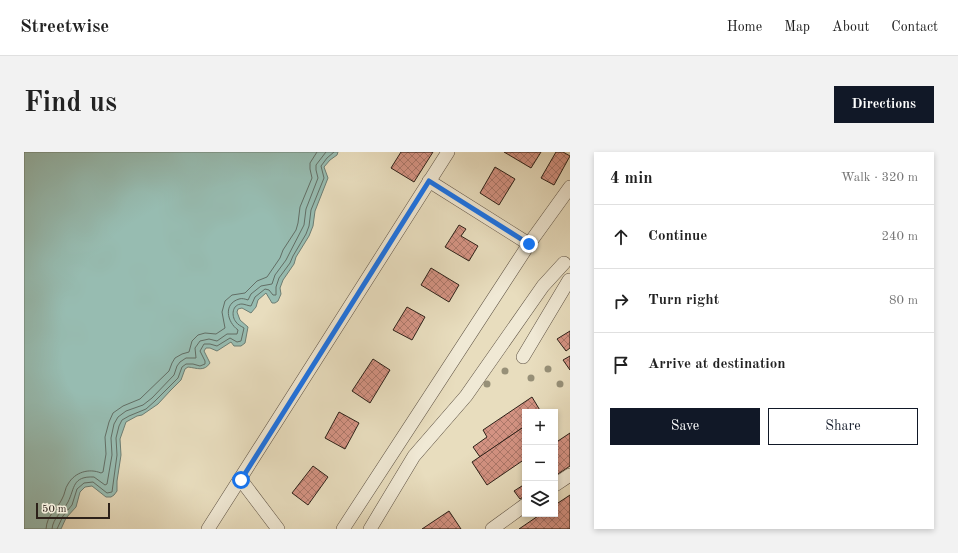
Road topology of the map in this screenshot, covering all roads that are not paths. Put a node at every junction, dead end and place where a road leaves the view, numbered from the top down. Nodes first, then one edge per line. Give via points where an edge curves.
1 (448, 152) edge
2 (429, 181) junction
3 (570, 186) edge
4 (529, 244) junction
5 (567, 259) edge
6 (570, 281) edge
7 (523, 357) dead end
8 (570, 475) edge
9 (241, 480) junction
10 (558, 483) edge
11 (522, 507) edge
12 (208, 529) edge
13 (278, 529) edge
14 (343, 529) edge
15 (370, 529) edge
16 (492, 529) edge

1 - 2 street
2 - 4 street
2 - 9 street
3 - 4 street
4 - 14 street
5 - 6 street
5 - 15 street via 543,286 466,396 414,456
6 - 7 street
8 - 10 street
9 - 12 street
9 - 13 street
11 - 16 street

